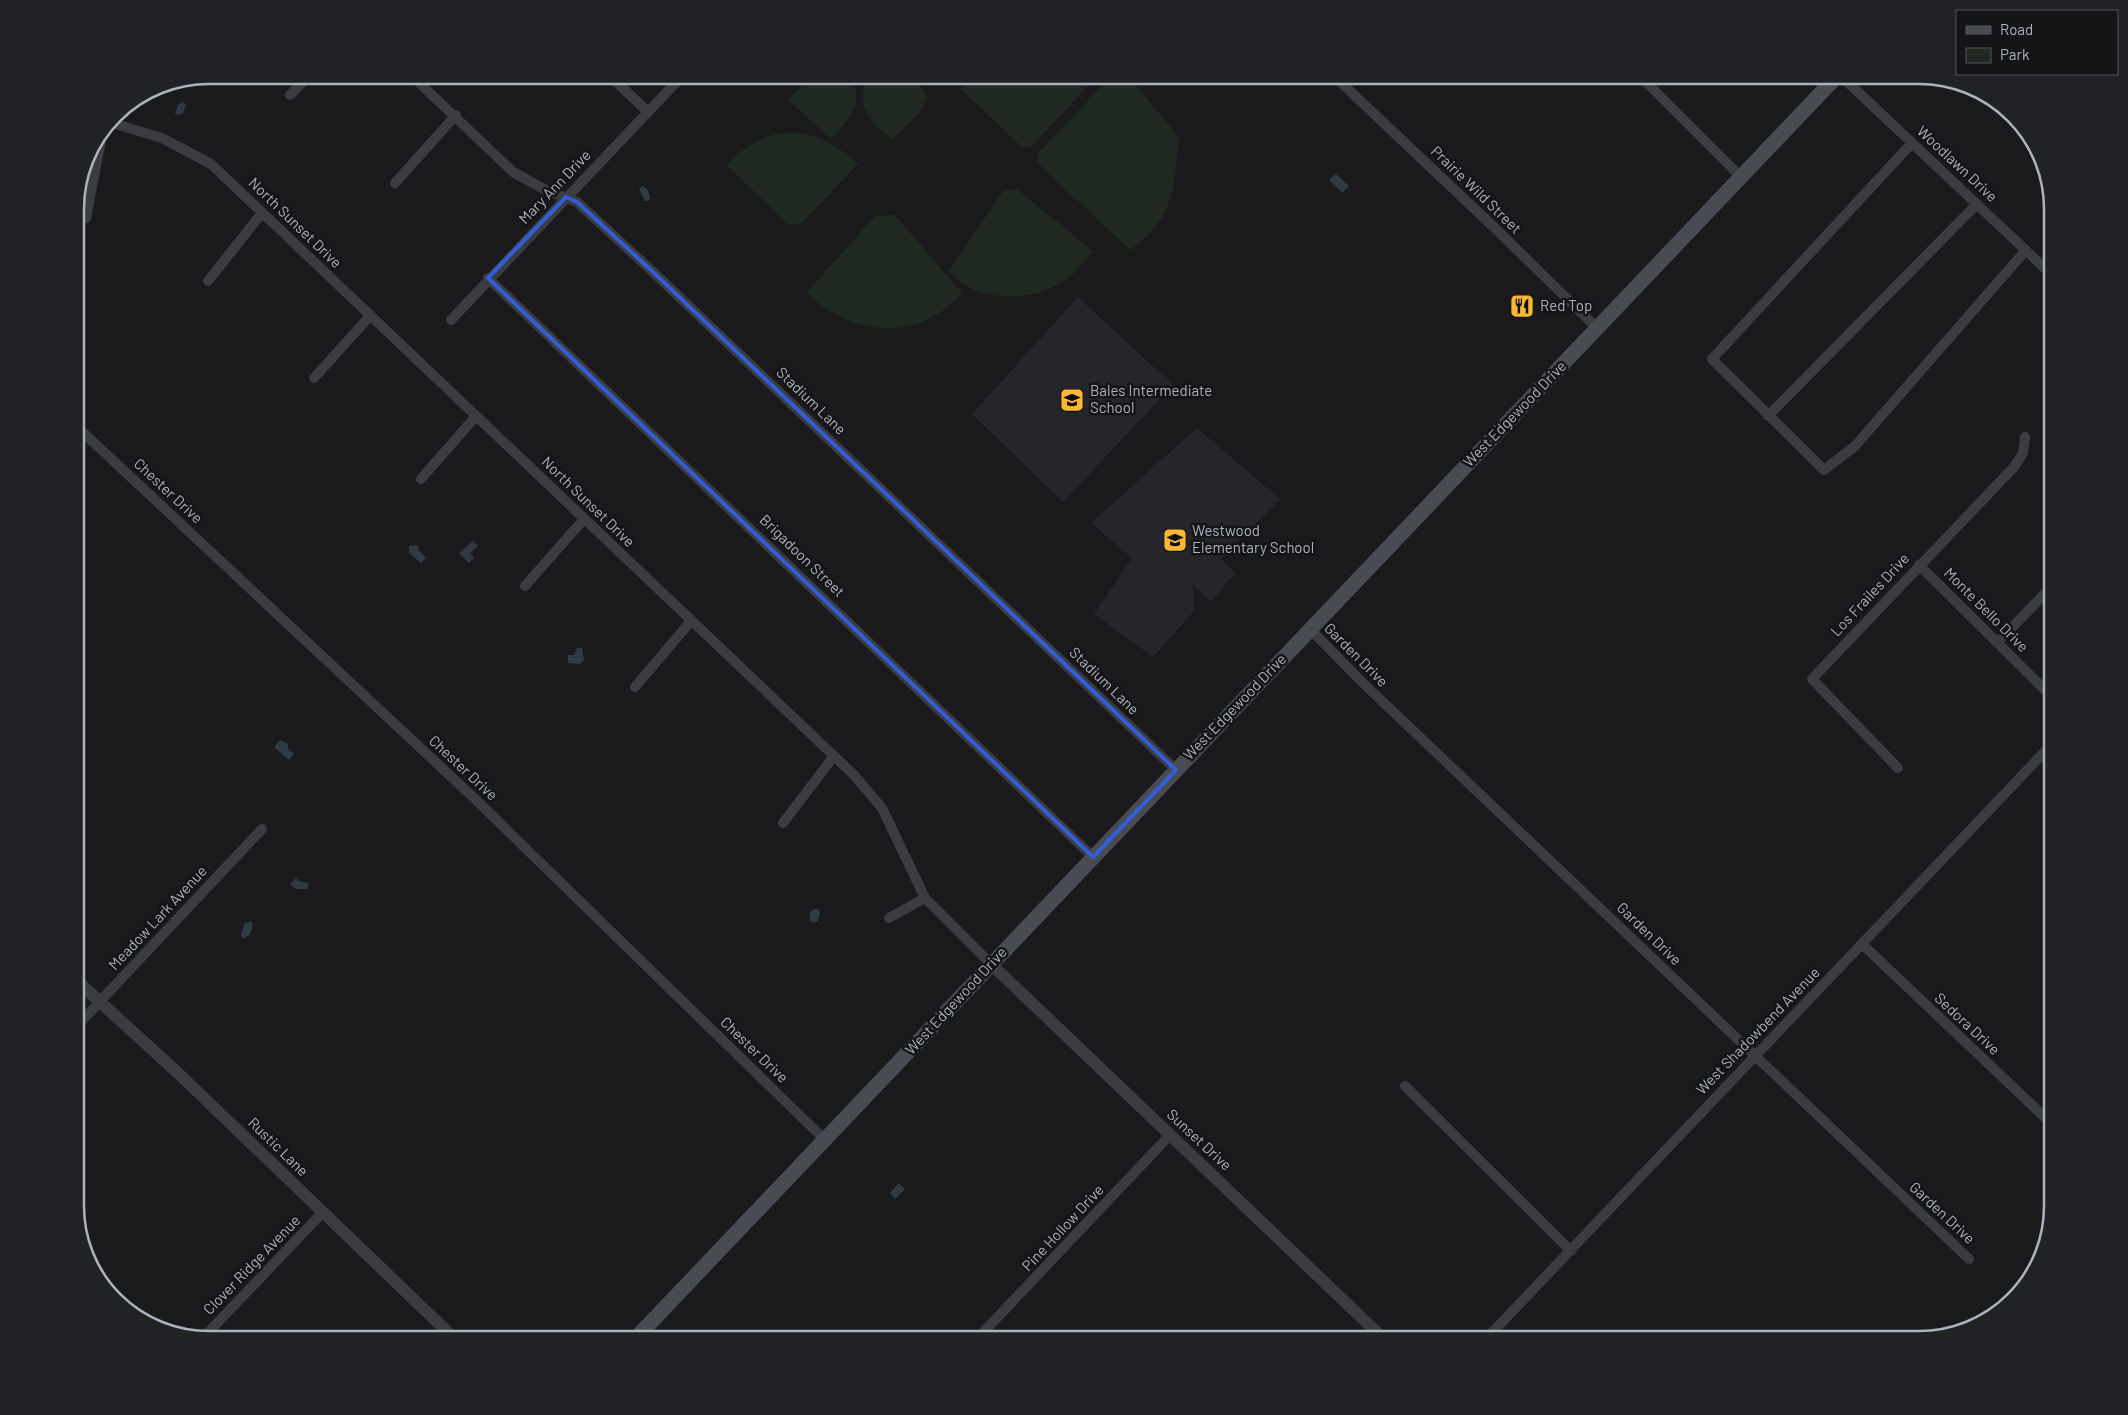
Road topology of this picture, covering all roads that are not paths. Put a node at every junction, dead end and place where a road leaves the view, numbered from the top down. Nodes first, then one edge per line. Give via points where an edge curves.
1 (301, 84) edge
2 (421, 84) edge
3 (618, 84) edge
4 (674, 84) edge
5 (1343, 84) edge
6 (1648, 84) edge
7 (1830, 84) edge
8 (1849, 84) edge
9 (290, 95) dead end
10 (648, 112) junction
11 (456, 115) junction
12 (117, 124) edge
13 (1912, 143) junction
14 (100, 146) edge
15 (1740, 177) junction
16 (395, 183) dead end
17 (566, 197) junction
18 (1977, 204) junction
19 (262, 212) junction
20 (86, 218) dead end
21 (2026, 250) junction
22 (2044, 267) edge
23 (488, 278) junction
24 (208, 281) dead end
25 (370, 316) junction
26 (450, 320) dead end
27 (1597, 328) junction
28 (314, 378) dead end
29 (476, 416) junction
30 (1768, 416) junction
31 (84, 433) edge
32 (2025, 437) dead end
33 (421, 479) dead end
34 (584, 519) junction
35 (1919, 565) junction
36 (525, 586) dead end
37 (2044, 594) edge
38 (691, 621) junction
39 (1310, 629) junction
40 (1997, 643) junction
41 (635, 687) dead end
42 (2044, 689) edge
43 (2044, 752) edge
44 (834, 756) junction
45 (1898, 768) dead end
46 (1176, 770) junction
47 (783, 823) dead end
48 (262, 829) dead end
49 (1093, 857) junction
50 (925, 898) junction
51 (889, 918) dead end
52 (1862, 944) junction
53 (991, 964) junction
54 (84, 988) edge
55 (99, 1003) junction
56 (84, 1019) edge
57 (1755, 1056) junction
58 (1405, 1086) dead end
59 (2044, 1116) edge
60 (1170, 1135) junction
61 (825, 1140) junction
62 (323, 1212) junction
63 (1571, 1251) junction
64 (1969, 1259) dead end
65 (210, 1331) edge
66 (447, 1331) edge
67 (643, 1331) edge
68 (985, 1331) edge
69 (1376, 1331) edge
70 (1494, 1331) edge

1 - 9 street
2 - 11 street, Stadium Lane
3 - 10 street
4 - 10 street, Mary Ann Drive
5 - 27 street, Prairie Wild Street
6 - 15 street
7 - 15 main road, West Edgewood Drive
8 - 13 street, Woodlawn Drive
10 - 17 street, Mary Ann Drive
11 - 16 street
11 - 17 street, Stadium Lane via 513,172
12 - 19 street, North Sunset Drive via 162,138 211,164
13 - 18 street, Woodlawn Drive
13 - 30 street via 1712,359
14 - 20 street
15 - 27 main road, West Edgewood Drive
17 - 23 street, Mary Ann Drive
17 - 46 street, Stadium Lane via 577,202 652,271
18 - 21 street, Woodlawn Drive
18 - 30 street
19 - 24 street
19 - 25 street, North Sunset Drive
21 - 22 street, Woodlawn Drive
21 - 30 street via 1855,446 1824,470
23 - 26 street, Mary Ann Drive
23 - 49 street, Brigadoon Street
25 - 28 street
25 - 29 street, North Sunset Drive
27 - 39 main road, West Edgewood Drive
29 - 33 street
29 - 34 street, North Sunset Drive
31 - 61 street, Chester Drive via 474,798
32 - 35 street, Los Frailes Drive via 2023,453 2014,467
34 - 36 street
34 - 38 street, North Sunset Drive
35 - 40 street, Monte Bello Drive
35 - 45 street, Los Frailes Drive via 1812,679
37 - 40 street
38 - 41 street
38 - 44 street, North Sunset Drive
39 - 46 main road, West Edgewood Drive
39 - 57 street, Garden Drive
40 - 42 street, Monte Bello Drive
43 - 52 street, West Shadowbend Avenue
44 - 47 street
44 - 50 street, North Sunset Drive via 882,808
46 - 49 main road, West Edgewood Drive
48 - 55 street, Meadow Lark Avenue
49 - 53 main road, West Edgewood Drive
50 - 51 street
50 - 53 street, North Sunset Drive
52 - 57 street, West Shadowbend Avenue
52 - 59 street, Sedora Drive
53 - 60 street, Sunset Drive
53 - 61 main road, West Edgewood Drive
54 - 55 street, Rustic Lane
55 - 56 street, Meadow Lark Avenue
55 - 62 street, Rustic Lane via 179,1074
57 - 63 street, West Shadowbend Avenue
57 - 64 street, Garden Drive
58 - 63 street
60 - 68 street, Pine Hollow Drive
60 - 69 street, Sunset Drive
61 - 67 main road, West Edgewood Drive
62 - 65 street, Clover Ridge Avenue
62 - 66 street, Rustic Lane
63 - 70 street, West Shadowbend Avenue

